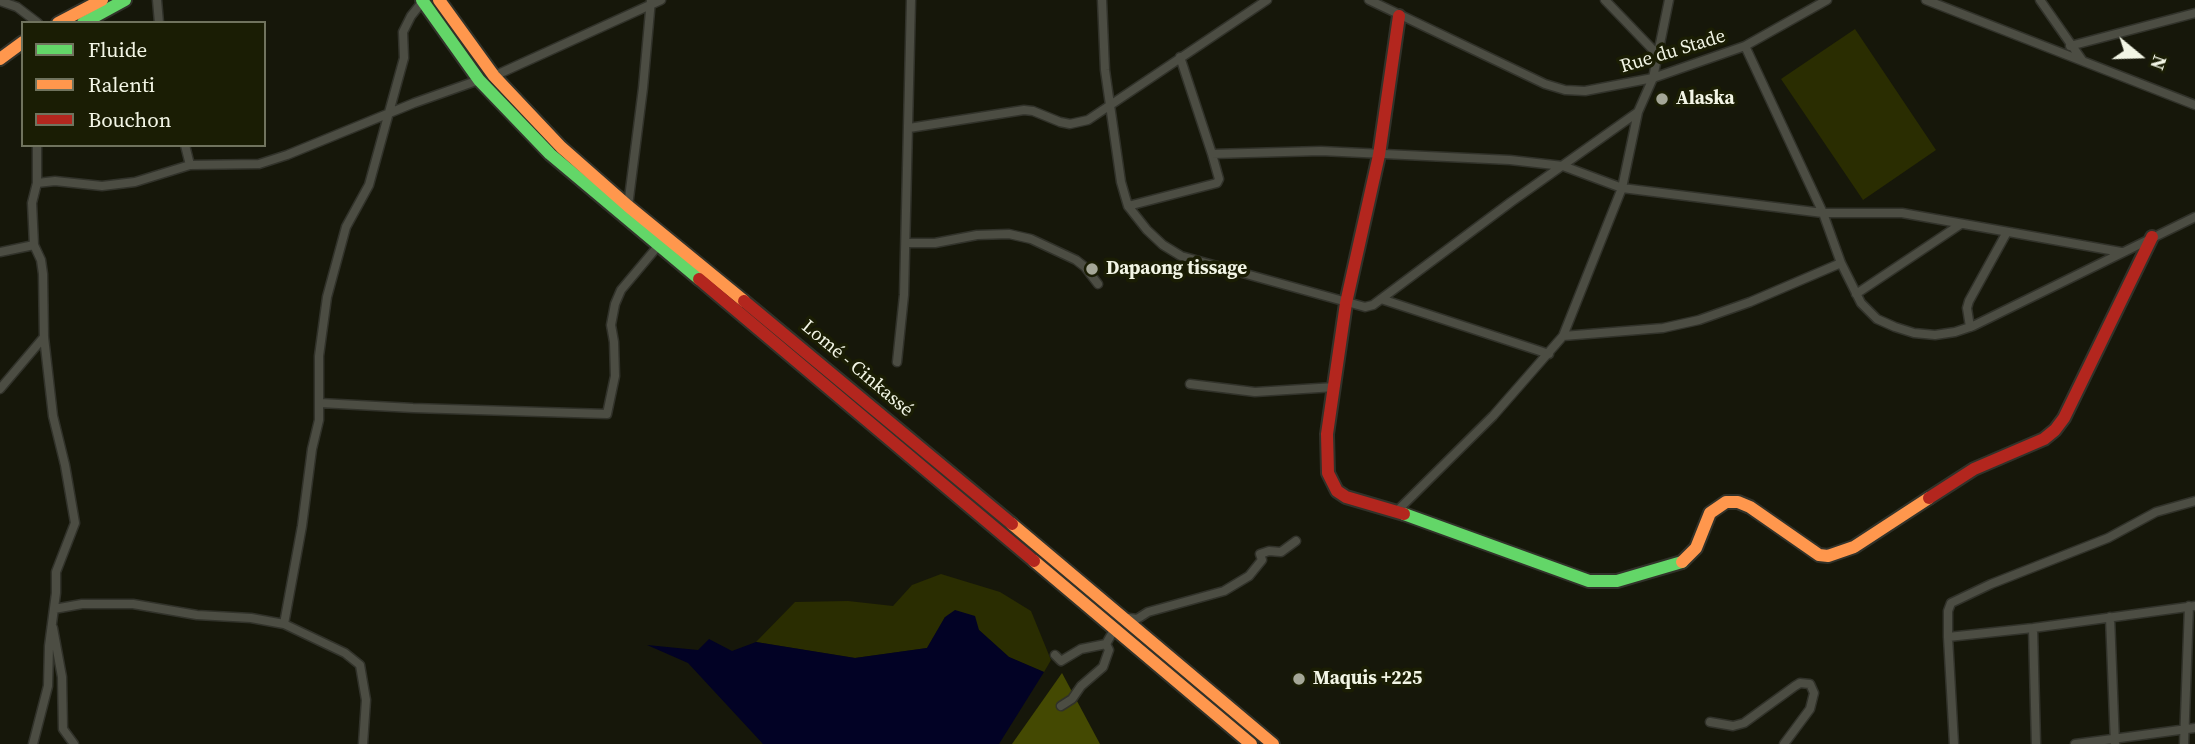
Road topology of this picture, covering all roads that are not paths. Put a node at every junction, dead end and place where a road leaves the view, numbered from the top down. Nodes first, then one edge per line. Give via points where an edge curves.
1 (102, 0) edge
2 (125, 0) edge
3 (157, 0) edge
4 (439, 0) edge
5 (661, 0) edge
6 (911, 0) edge
7 (1102, 0) edge
8 (1267, 0) edge
9 (1369, 0) edge
10 (1605, 0) edge
11 (1669, 0) edge
12 (1827, 0) edge
13 (1926, 0) edge
14 (2040, 0) edge
15 (4, 1) edge
16 (422, 1) edge
17 (651, 2) edge
18 (2195, 13) edge
19 (1399, 16) junction
20 (35, 21) edge
21 (62, 21) edge
22 (87, 21) edge
23 (159, 21) edge
24 (21, 44) edge
25 (1745, 46) junction
26 (2070, 46) junction
27 (21, 53) edge
28 (1657, 54) junction
29 (4, 57) edge
30 (1180, 57) junction
31 (2083, 61) junction
32 (494, 76) junction
33 (1653, 78) junction
34 (479, 80) junction
35 (2195, 105) edge
36 (1109, 106) junction
37 (1638, 112) junction
38 (388, 114) junction
39 (909, 128) junction
40 (37, 147) edge
41 (186, 147) edge
42 (1212, 154) junction
43 (1379, 155) junction
44 (190, 165) junction
45 (1563, 166) junction
46 (37, 183) junction
47 (1622, 188) junction
48 (1128, 206) junction
49 (625, 210) junction
50 (1824, 213) junction
51 (2195, 217) edge
52 (1961, 224) junction
53 (2007, 232) junction
54 (2152, 237) junction
55 (906, 243) junction
56 (34, 245) junction
57 (658, 246) junction
58 (0, 252) edge
59 (2121, 253) junction
60 (1841, 263) junction
61 (1098, 284) dead end
62 (1856, 294) junction
63 (1381, 299) junction
64 (1346, 303) junction
65 (1970, 327) junction
66 (1563, 336) junction
67 (44, 337) junction
68 (1549, 354) junction
69 (898, 362) dead end
70 (1190, 384) dead end
71 (1335, 387) junction
72 (0, 389) edge
73 (320, 403) junction
74 (2195, 501) edge
75 (1397, 510) junction
76 (1296, 541) dead end
77 (2192, 606) edge
78 (54, 609) junction
79 (2110, 617) junction
80 (1118, 623) junction
81 (284, 624) junction
82 (52, 625) junction
83 (2033, 628) junction
84 (1948, 637) junction
85 (1106, 644) junction
86 (1055, 655) dead end
87 (1061, 706) dead end
88 (1710, 722) dead end
89 (2195, 728) edge
90 (2184, 730) junction
91 (2115, 741) edge
92 (33, 744) edge
93 (74, 744) edge
94 (363, 744) edge
95 (1251, 744) edge
96 (1273, 744) edge
97 (1784, 744) edge
98 (1954, 744) edge
99 (2036, 744) edge
100 (2075, 744) edge
101 (2184, 744) edge

1 - 21 main road
2 - 22 main road
3 - 23 street
4 - 32 main road, Lomé - Cinkassé
5 - 17 street
6 - 39 street
7 - 36 street
8 - 30 street
9 - 19 street, Rue du Stade
10 - 28 street
11 - 28 street
12 - 25 street, Rue du Stade
13 - 31 street
14 - 26 street
15 - 20 street
16 - 34 main road, Lomé - Cinkassé
16 - 38 street via 403,32 404,58
17 - 32 street
17 - 49 street
18 - 26 street
19 - 33 street, Rue du Stade via 1565,90 1603,89
19 - 43 main road
24 - 29 main road
25 - 33 street, Rue du Stade
25 - 50 street
26 - 31 street
27 - 29 main road
28 - 33 street
30 - 36 street
30 - 42 street
31 - 35 street
32 - 49 main road, Lomé - Cinkassé
33 - 37 street
34 - 38 street
34 - 49 main road, Lomé - Cinkassé via 550,154
36 - 39 street via 1096,117 1070,124 1024,110
36 - 48 street
37 - 45 street
37 - 47 street
38 - 44 street via 259,164
38 - 73 street via 369,185 346,228 327,297 319,356
39 - 55 street
40 - 46 street
41 - 44 street
42 - 43 street via 1321,151
42 - 48 street via 1217,183
43 - 45 street
43 - 64 main road
44 - 46 street via 135,183
45 - 47 street
45 - 63 street
46 - 56 street via 32,203
47 - 50 street
47 - 66 street
48 - 64 street via 1155,239 1181,256
49 - 57 main road, Lomé - Cinkassé
49 - 80 main road, Lomé - Cinkassé via 894,424
50 - 52 street via 1902,213
50 - 60 street
51 - 54 street
52 - 53 street
52 - 62 street
53 - 59 street
53 - 65 street via 1969,301
54 - 59 street
54 - 75 main road via 2055,430 1974,469 1838,554 1819,555 1750,507 1726,502 1710,513 1696,548 1681,562 1617,580 1589,581
55 - 61 street via 1009,234 1076,260
55 - 69 street
56 - 58 street
56 - 67 street via 43,274
57 - 73 street via 621,290 615,304 611,325 615,376 607,414
57 - 80 main road, Lomé - Cinkassé
59 - 65 street
60 - 62 street
60 - 66 street via 1699,320 1663,328
62 - 65 street via 1877,318 1914,333 1935,335
63 - 64 street via 1365,307
63 - 68 street
64 - 71 main road
66 - 68 street
67 - 72 street
67 - 78 street via 53,416 75,514 56,572
68 - 75 street
70 - 71 street via 1255,392
71 - 75 main road via 1327,446 1332,484 1346,497
73 - 81 street
74 - 84 street via 2156,512 2108,538 1954,600 1948,611
76 - 80 street via 1281,552 1260,554 1262,560 1249,576 1224,591
77 - 79 street
77 - 90 street
78 - 81 street via 133,604
78 - 82 street
79 - 83 street
79 - 91 street
80 - 85 street
80 - 95 main road, Lomé - Cinkassé
80 - 96 main road, Lomé - Cinkassé
81 - 94 street via 345,653 360,666 366,700
82 - 92 street via 48,686
82 - 93 street via 62,677 63,729
83 - 84 street
83 - 99 street
84 - 98 street
85 - 86 street via 1082,649 1061,661
85 - 87 street via 1109,650 1103,667
88 - 97 street via 1744,723 1800,683 1811,684 1810,709
89 - 90 street
90 - 91 street
90 - 101 street
91 - 100 street

